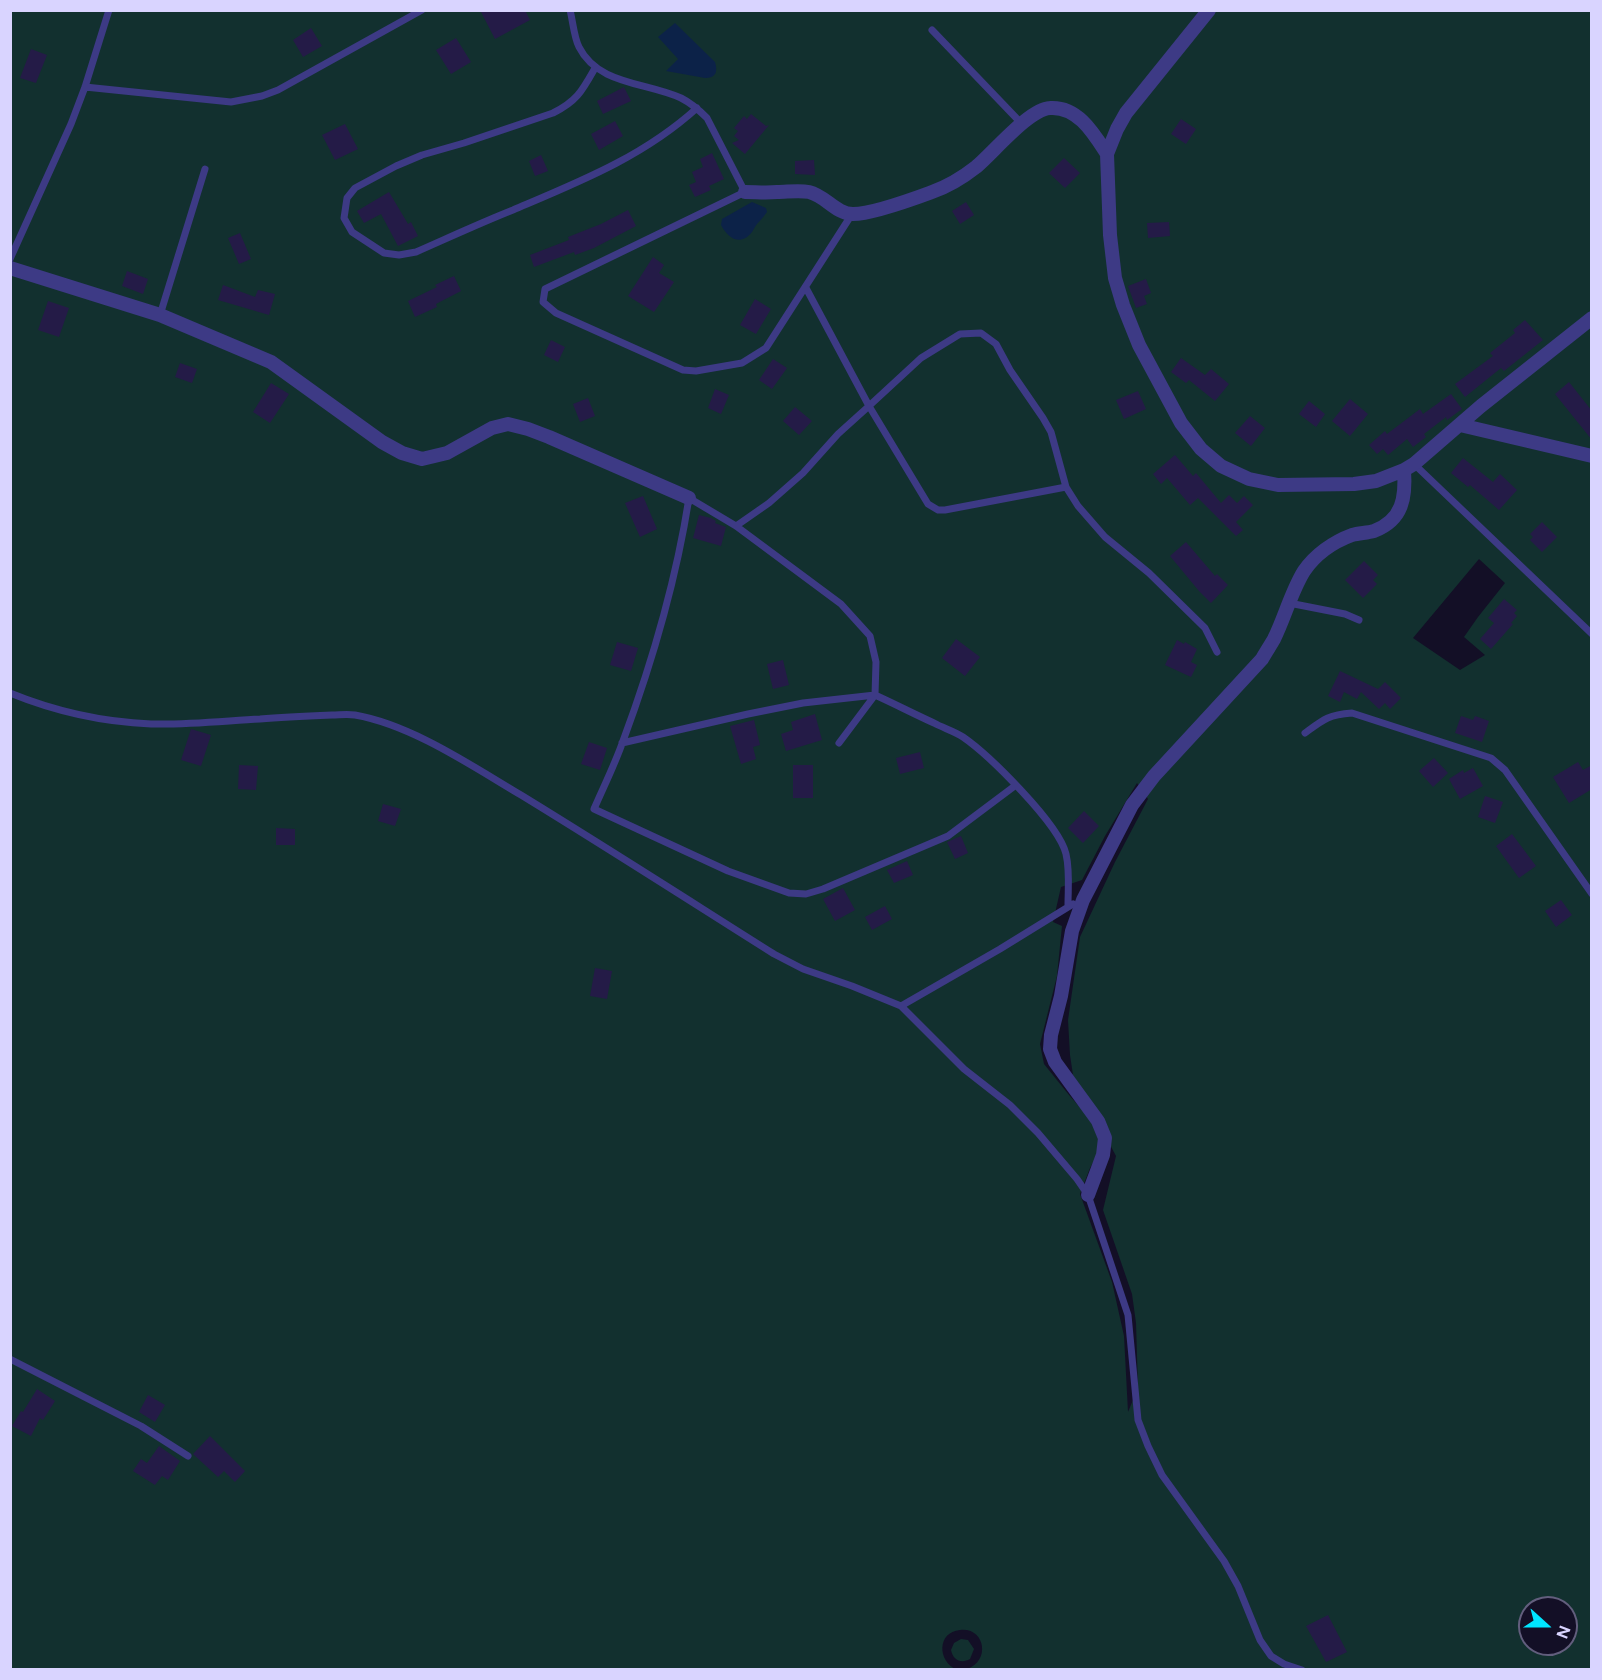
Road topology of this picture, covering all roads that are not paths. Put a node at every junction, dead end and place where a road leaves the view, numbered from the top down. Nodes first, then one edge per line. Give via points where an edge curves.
1 (109, 10) edge
2 (422, 10) edge
3 (570, 10) edge
4 (1209, 10) edge
5 (932, 30) dead end
6 (594, 68) junction
7 (85, 87) junction
8 (697, 108) junction
9 (1022, 124) junction
10 (1107, 154) junction
11 (205, 170) dead end
12 (745, 192) junction
13 (852, 214) junction
14 (10, 259) edge
15 (10, 268) edge
16 (806, 288) junction
17 (160, 315) junction
18 (1592, 318) edge
19 (869, 406) junction
20 (1460, 424) junction
21 (1592, 456) edge
22 (1409, 467) junction
23 (1066, 487) junction
24 (688, 498) junction
25 (736, 526) junction
26 (1289, 603) junction
27 (1359, 620) dead end
28 (1592, 634) edge
29 (1217, 652) dead end
30 (10, 693) edge
31 (875, 695) junction
32 (1305, 733) dead end
33 (622, 743) junction
34 (839, 743) dead end
35 (1016, 785) junction
36 (1592, 894) edge
37 (1083, 900) junction
38 (1068, 905) junction
39 (901, 1006) junction
40 (1088, 1196) junction
41 (10, 1359) edge
42 (188, 1456) dead end
43 (1302, 1670) edge

1 - 7 lane
2 - 7 lane via 278,90 244,100 231,102
3 - 6 lane via 578,46
4 - 10 street via 1126,113
5 - 9 lane
6 - 8 lane via 662,91
6 - 8 lane via 583,90 553,113 422,154 354,188 346,198 344,218 352,232 384,253 416,252 610,167 677,127
7 - 14 lane
8 - 12 lane via 707,118
9 - 10 street via 1038,111 1060,108 1092,130
9 - 13 street via 955,183 896,204
10 - 22 street via 1114,279 1139,345 1182,423 1201,449 1221,466 1278,486 1376,481
11 - 17 lane
12 - 13 street via 809,192 840,212
12 - 16 lane via 545,289 543,302 556,313 683,370 696,371 742,363 766,348
13 - 16 lane
15 - 17 street
16 - 19 lane
17 - 24 street via 271,362 402,453 422,459 447,453 492,428 508,424 539,433
18 - 20 street
19 - 23 lane via 928,504 938,510
19 - 23 lane via 921,358 960,334 981,333 996,344 1051,432
19 - 25 lane via 803,473
20 - 21 street
20 - 22 street
22 - 26 street via 1406,490 1390,522 1353,535 1321,553 1305,571
22 - 28 lane
23 - 29 lane via 1105,537 1149,573 1204,628
24 - 25 lane
24 - 33 lane via 681,546 654,651
25 - 31 lane via 841,604 870,636 876,662
26 - 27 lane
26 - 37 street via 1262,659 1154,776 1132,806
30 - 39 lane via 73,713 150,723 353,715 411,733 607,847 774,954
31 - 33 lane via 803,703
31 - 34 lane
31 - 35 lane via 962,736
32 - 36 lane via 1327,717 1353,713 1491,758 1505,770
33 - 35 lane via 594,809 728,872 789,893 823,889 948,836
35 - 38 lane via 1062,844 1068,872
37 - 38 lane
37 - 40 street via 1072,932 1050,1049 1105,1138
38 - 39 lane
39 - 40 lane via 964,1069 1038,1133
40 - 43 lane via 1128,1315 1138,1419 1148,1446 1162,1475 1224,1561 1271,1656
41 - 42 lane via 141,1426

